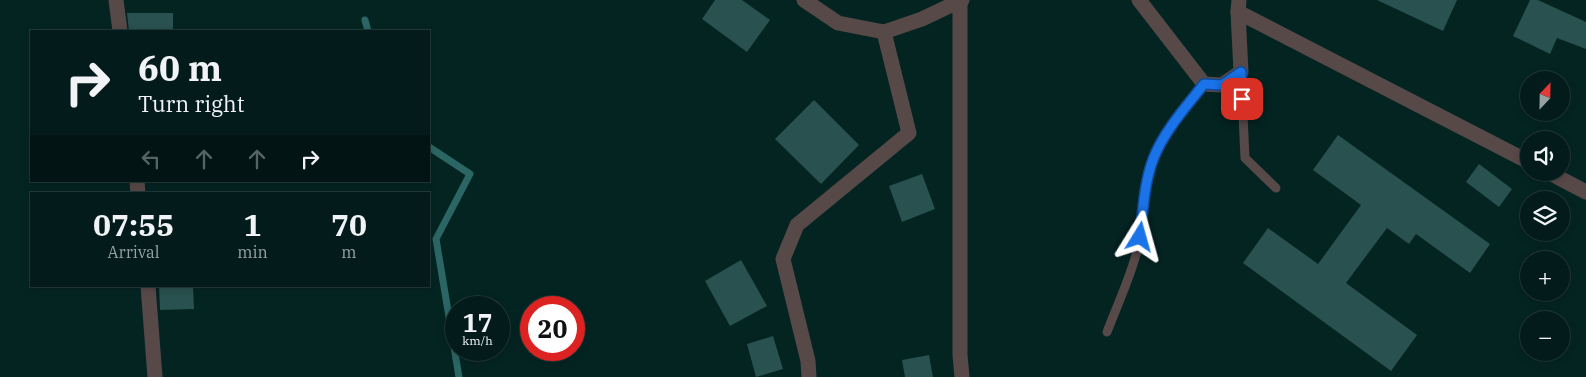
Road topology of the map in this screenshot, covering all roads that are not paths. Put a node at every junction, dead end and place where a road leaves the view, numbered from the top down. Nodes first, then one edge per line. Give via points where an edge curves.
1 (116, 0) edge
2 (804, 0) edge
3 (961, 0) edge
4 (1139, 0) edge
5 (1238, 6) edge
6 (120, 30) edge
7 (884, 32) junction
8 (1241, 72) junction
9 (1204, 84) junction
10 (1520, 157) edge
11 (1565, 181) edge
12 (1276, 188) dead end
13 (1586, 192) edge
14 (148, 287) edge
15 (1107, 332) dead end
16 (155, 377) edge
17 (809, 377) edge
18 (962, 377) edge

1 - 6 street
2 - 7 street via 838,23
3 - 7 street via 922,19
3 - 18 street
4 - 9 street
5 - 8 street
5 - 10 street
7 - 17 street via 909,134 797,225 783,259
8 - 9 street via 1222,85
8 - 12 lane via 1245,158
9 - 15 lane via 1170,129 1154,158 1134,266
11 - 13 street
14 - 16 street

